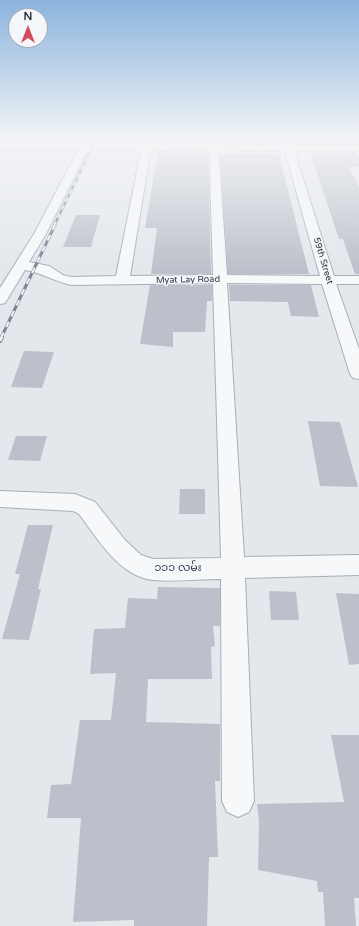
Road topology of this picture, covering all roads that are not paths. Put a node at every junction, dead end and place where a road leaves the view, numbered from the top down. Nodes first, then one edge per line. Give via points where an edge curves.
1 (66, 184) edge
2 (140, 184) edge
3 (217, 184) edge
4 (300, 184) edge
5 (21, 265) junction
6 (221, 279) junction
7 (122, 280) junction
8 (328, 280) junction
9 (359, 280) edge
10 (0, 300) edge
11 (359, 374) edge
12 (0, 499) edge
13 (359, 565) edge
14 (233, 568) junction
15 (238, 800) dead end

1 - 5 street
2 - 7 street
3 - 6 street
4 - 8 street, 59th Street
5 - 7 street, Myat Lay Road via 44,269 58,278 71,282
5 - 10 street
6 - 7 street, Myat Lay Road
6 - 8 street, Myat Lay Road
6 - 14 street
8 - 9 street, Myat Lay Road
8 - 11 street, 59th Street
12 - 14 street, ၁၁၁ လမ်း via 76,504 88,508 122,552 133,562 152,570
13 - 14 street, ၁၁၁ လမ်း
14 - 15 street

